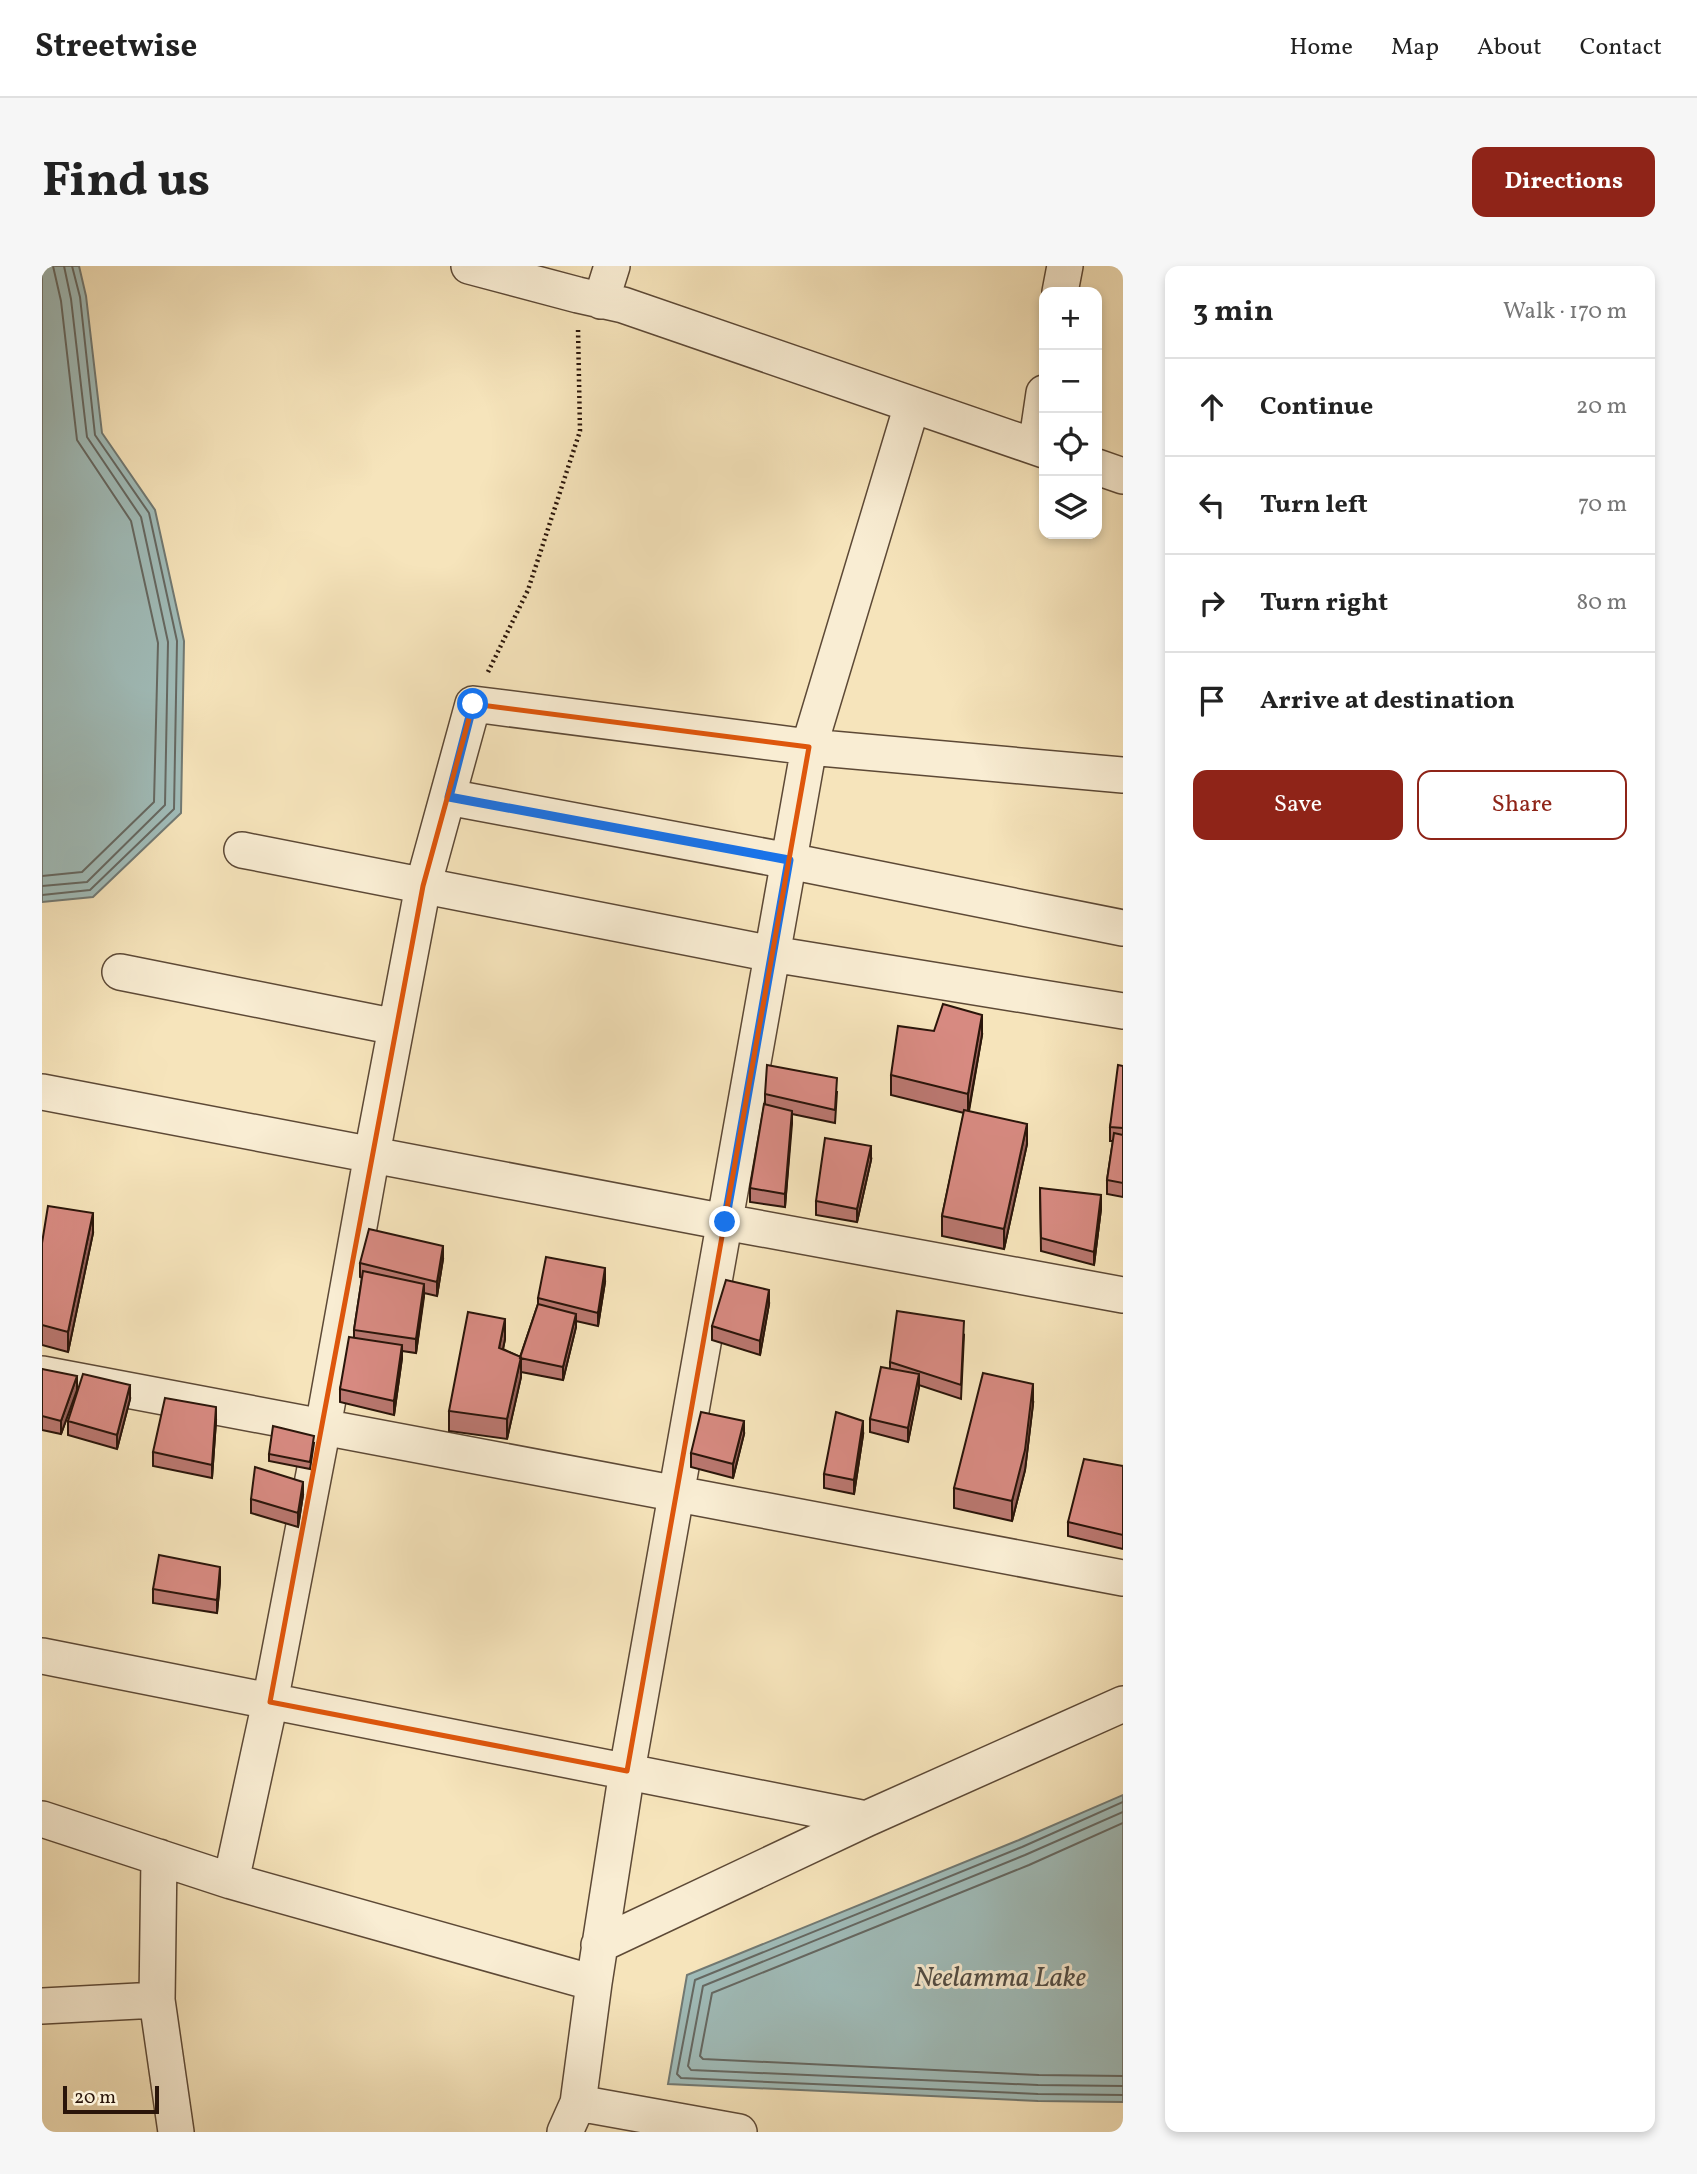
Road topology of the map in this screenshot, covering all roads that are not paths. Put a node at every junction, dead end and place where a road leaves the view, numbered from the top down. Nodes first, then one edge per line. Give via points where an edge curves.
1 (469, 266) edge
2 (612, 266) edge
3 (1065, 266) edge
4 (1061, 287) edge
5 (590, 298) junction
6 (912, 405) junction
7 (1039, 448) edge
8 (1102, 469) edge
9 (1123, 476) edge
10 (810, 747) junction
11 (1123, 775) edge
12 (449, 797) junction
13 (242, 850) dead end
14 (789, 860) junction
15 (423, 886) junction
16 (1123, 928) edge
17 (772, 954) junction
18 (120, 972) dead end
19 (1123, 1011) edge
20 (396, 1027) junction
21 (42, 1092) edge
22 (372, 1154) junction
23 (725, 1222) junction
24 (1123, 1295) edge
25 (42, 1374) edge
26 (323, 1427) junction
27 (676, 1493) junction
28 (1123, 1578) edge
29 (42, 1656) edge
30 (270, 1702) junction
31 (1123, 1704) edge
32 (627, 1771) junction
33 (42, 1819) edge
34 (866, 1819) junction
35 (159, 1857) junction
36 (231, 1881) junction
37 (599, 1945) junction
38 (594, 1983) junction
39 (157, 2000) junction
40 (42, 2006) edge
41 (572, 2118) edge
42 (176, 2132) edge
43 (739, 2132) edge

1 - 5 street
2 - 5 street
3 - 4 street
5 - 6 street
6 - 7 street
6 - 10 street
8 - 9 street
10 - 11 street
10 - 12 street via 473,704
10 - 14 street
12 - 14 street
12 - 15 street
13 - 15 street
14 - 16 street
14 - 17 street
15 - 17 street
15 - 20 street
17 - 19 street
17 - 23 street
18 - 20 street
20 - 22 street
21 - 22 street
22 - 23 street
22 - 26 street
23 - 24 street
23 - 27 street
25 - 26 street
26 - 27 street
26 - 30 street
27 - 28 street
27 - 32 street
29 - 30 street
30 - 32 street
30 - 36 street
31 - 34 street
32 - 34 street
32 - 37 street
33 - 35 street
34 - 37 street
35 - 36 street
35 - 39 street
36 - 38 street
37 - 38 street
38 - 41 street
39 - 40 street
39 - 42 street
41 - 43 street

